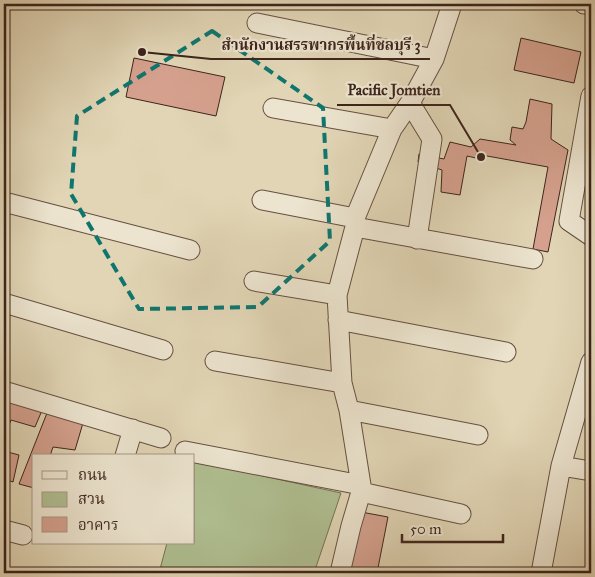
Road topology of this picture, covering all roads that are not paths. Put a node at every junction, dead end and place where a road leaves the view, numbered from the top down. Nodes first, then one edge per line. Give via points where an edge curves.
1 (452, 4) edge
2 (257, 23) dead end
3 (434, 59) junction
4 (591, 96) edge
5 (410, 103) junction
6 (273, 108) dead end
7 (392, 129) junction
8 (262, 200) dead end
9 (4, 202) edge
10 (355, 222) junction
11 (591, 236) edge
12 (416, 239) junction
13 (190, 250) dead end
14 (533, 259) dead end
15 (254, 281) dead end
16 (337, 295) junction
17 (4, 303) edge
18 (338, 320) junction
19 (163, 350) dead end
20 (506, 352) dead end
21 (215, 361) dead end
22 (591, 362) edge
23 (342, 383) junction
24 (4, 391) edge
25 (349, 410) junction
26 (133, 429) junction
27 (478, 435) dead end
28 (161, 438) dead end
29 (185, 451) dead end
30 (126, 454) edge
31 (561, 466) junction
32 (591, 472) edge
33 (361, 488) junction
34 (460, 514) dead end
35 (4, 530) edge
36 (23, 535) dead end
37 (340, 573) edge
38 (541, 573) edge

1 - 3 street
2 - 3 street
3 - 5 street
4 - 11 street via 569,221
5 - 7 street
5 - 12 street via 432,139
6 - 7 street
7 - 10 street
8 - 10 street
9 - 13 street
10 - 12 street
10 - 16 street
12 - 14 street
15 - 16 street
16 - 18 street
17 - 19 street
18 - 20 street
18 - 23 street
21 - 23 street
22 - 31 street
23 - 25 street
24 - 26 street
25 - 27 street
25 - 33 street
26 - 28 street
26 - 30 street
29 - 33 street
31 - 32 street
31 - 38 street
33 - 34 street
33 - 37 street
35 - 36 street

